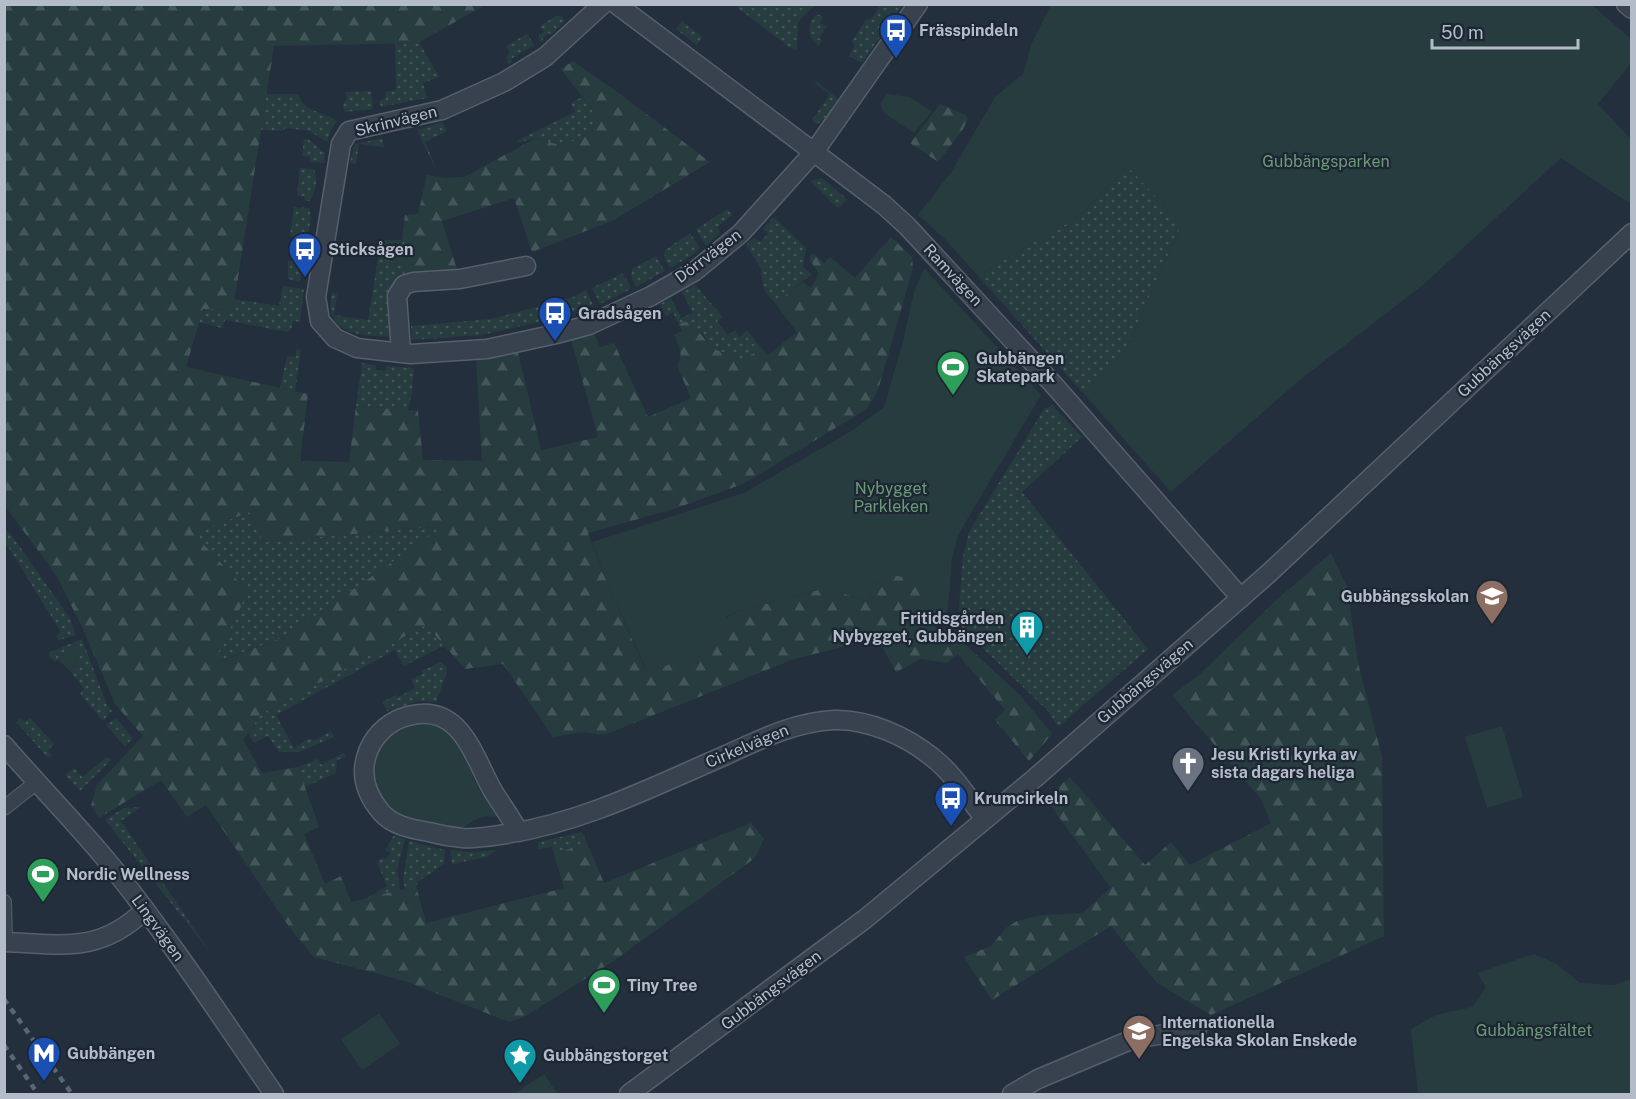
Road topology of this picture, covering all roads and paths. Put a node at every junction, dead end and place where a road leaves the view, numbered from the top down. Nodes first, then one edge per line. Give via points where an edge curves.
1 (603, 4) edge
2 (616, 4) edge
3 (918, 4) edge
4 (1626, 4) edge
5 (1632, 9) edge
6 (814, 152) junction
7 (1632, 233) edge
8 (526, 266) dead end
9 (320, 321) joint
10 (401, 352) junction
11 (1241, 598) junction
12 (4, 745) edge
13 (37, 782) junction
14 (4, 808) edge
15 (985, 819) junction
16 (519, 832) junction
17 (4, 902) edge
18 (145, 910) junction
19 (5, 942) edge
20 (1197, 1029) dead end
21 (274, 1095) edge
22 (629, 1095) edge
23 (1012, 1095) edge

1 - 9 street, Skrinvägen via 545,57 504,82 442,110 349,131 340,144 316,297
2 - 6 street, Ramvägen
3 - 6 street, Dörrvägen
4 - 5 street
6 - 10 street, Dörrvägen via 741,233 695,271 651,296 588,325 556,334 487,349
6 - 11 street, Ramvägen via 884,205 931,250
7 - 11 street, Gubbängsvägen
8 - 10 street via 404,285 397,296
9 - 10 street, Dörrvägen via 335,338 357,348
11 - 15 street, Gubbängsvägen
12 - 13 street, Lingvägen
13 - 14 street
13 - 18 street, Lingvägen
15 - 16 street, Cirkelvägen via 933,757 890,732 835,720 787,728 587,815
15 - 22 street, Gubbängsvägen via 865,920
16 - 16 street, Cirkelvägen via 459,728 431,714 415,714 401,718 375,738 366,759 364,779 375,804 394,823 462,838
17 - 19 street
18 - 19 street via 130,925 82,945
18 - 21 street, Lingvägen
20 - 23 street via 1133,1039 1038,1078

